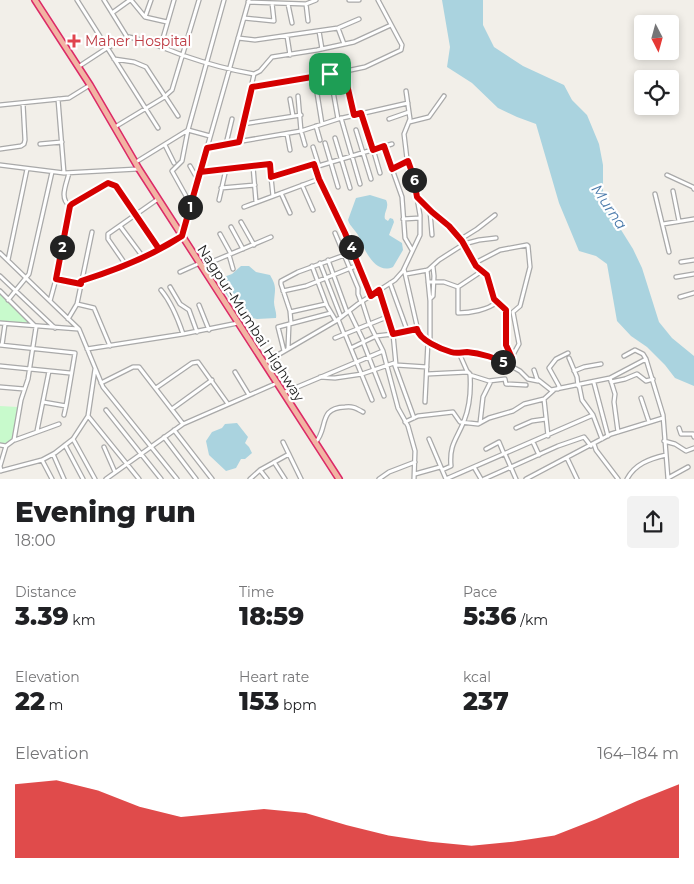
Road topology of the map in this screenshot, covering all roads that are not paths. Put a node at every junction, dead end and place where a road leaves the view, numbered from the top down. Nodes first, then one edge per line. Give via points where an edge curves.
1 (35, 0) edge
2 (76, 0) edge
3 (104, 0) edge
4 (131, 0) edge
5 (151, 0) edge
6 (174, 0) edge
7 (199, 0) edge
8 (224, 0) edge
9 (316, 0) edge
10 (352, 0) edge
11 (359, 0) edge
12 (378, 0) edge
13 (248, 1) edge
14 (273, 2) edge
15 (288, 4) junction
16 (306, 4) junction
17 (112, 13) junction
18 (145, 17) junction
19 (244, 18) junction
20 (359, 19) dead end
21 (308, 21) dead end
22 (167, 22) junction
23 (292, 22) dead end
24 (391, 25) junction
25 (338, 28) junction
26 (319, 31) junction
27 (287, 36) junction
28 (127, 37) junction
29 (238, 38) junction
30 (344, 44) junction
31 (160, 45) junction
32 (107, 48) junction
33 (322, 49) junction
34 (184, 55) junction
35 (290, 55) junction
36 (114, 58) junction
37 (206, 62) junction
38 (78, 67) junction
39 (229, 69) junction
40 (346, 72) junction
41 (254, 74) junction
42 (330, 74) junction
43 (90, 85) junction
44 (252, 87) junction
45 (406, 92) dead end
46 (317, 93) dead end
47 (165, 96) junction
48 (298, 96) dead end
49 (444, 96) dead end
50 (58, 99) junction
51 (290, 99) dead end
52 (23, 103) junction
53 (408, 103) junction
54 (0, 105) edge
55 (145, 109) junction
56 (409, 112) junction
57 (361, 113) junction
58 (301, 115) junction
59 (354, 115) junction
60 (178, 116) dead end
61 (293, 116) junction
62 (339, 118) junction
63 (388, 119) dead end
64 (232, 120) dead end
65 (408, 123) junction
66 (243, 124) junction
67 (322, 124) junction
68 (316, 126) junction
69 (115, 127) junction
70 (158, 128) dead end
71 (188, 130) junction
72 (356, 130) dead end
73 (301, 132) junction
74 (287, 134) junction
75 (210, 136) junction
76 (335, 138) dead end
77 (320, 140) dead end
78 (62, 142) junction
79 (239, 142) junction
80 (325, 143) dead end
81 (40, 144) dead end
82 (226, 144) junction
83 (392, 144) dead end
84 (165, 145) junction
85 (305, 145) dead end
86 (384, 146) junction
87 (313, 147) dead end
88 (207, 148) junction
89 (0, 149) edge
90 (290, 150) dead end
91 (373, 150) junction
92 (363, 153) junction
93 (351, 156) junction
94 (341, 159) junction
95 (408, 161) junction
96 (136, 162) junction
97 (331, 162) junction
98 (174, 163) dead end
99 (0, 165) edge
100 (190, 166) dead end
101 (253, 166) junction
102 (317, 166) junction
103 (139, 168) junction
104 (27, 169) junction
105 (226, 169) junction
106 (392, 169) junction
107 (52, 172) junction
108 (200, 172) junction
109 (66, 173) junction
110 (380, 173) dead end
111 (667, 175) dead end
112 (271, 177) junction
113 (319, 179) junction
114 (371, 179) dead end
115 (198, 180) junction
116 (360, 184) dead end
117 (254, 185) junction
118 (302, 185) junction
119 (338, 187) dead end
120 (221, 188) junction
121 (350, 188) dead end
122 (694, 188) edge
123 (673, 191) dead end
124 (281, 193) junction
125 (655, 194) dead end
126 (274, 196) junction
127 (417, 197) junction
128 (159, 199) junction
129 (219, 200) dead end
130 (256, 202) junction
131 (191, 205) junction
132 (70, 206) junction
133 (244, 207) dead end
134 (313, 210) dead end
135 (430, 211) junction
136 (290, 213) dead end
137 (136, 215) junction
138 (495, 215) dead end
139 (403, 218) junction
140 (420, 218) junction
141 (694, 219) edge
142 (679, 221) junction
143 (241, 222) dead end
144 (663, 224) junction
145 (120, 226) junction
146 (231, 226) dead end
147 (92, 232) dead end
148 (335, 233) dead end
149 (220, 234) dead end
150 (432, 234) dead end
151 (182, 236) junction
152 (272, 237) dead end
153 (496, 238) dead end
154 (461, 239) junction
155 (464, 244) junction
156 (254, 245) junction
157 (159, 249) junction
158 (242, 249) junction
159 (412, 250) junction
160 (353, 252) junction
161 (669, 252) dead end
162 (0, 253) edge
163 (344, 254) junction
164 (230, 255) junction
165 (143, 257) junction
166 (8, 260) junction
167 (328, 260) junction
168 (694, 260) edge
169 (681, 262) dead end
170 (320, 263) junction
171 (475, 263) junction
172 (126, 265) junction
173 (201, 265) junction
174 (358, 265) junction
175 (312, 266) junction
176 (432, 267) junction
177 (233, 269) dead end
178 (350, 269) junction
179 (404, 269) junction
180 (428, 270) junction
181 (482, 271) junction
182 (180, 272) dead end
183 (406, 274) junction
184 (694, 274) edge
185 (334, 275) junction
186 (400, 275) junction
187 (0, 276) edge
188 (676, 277) dead end
189 (326, 278) junction
190 (27, 279) junction
191 (56, 279) junction
192 (318, 281) junction
193 (81, 282) junction
194 (428, 282) junction
195 (434, 282) junction
196 (390, 283) junction
197 (170, 287) dead end
198 (458, 287) junction
199 (160, 290) dead end
200 (379, 290) junction
201 (0, 291) edge
202 (16, 291) junction
203 (283, 291) junction
204 (694, 293) edge
205 (371, 296) junction
206 (680, 297) dead end
207 (430, 299) junction
208 (8, 300) junction
209 (50, 301) junction
210 (361, 302) junction
211 (497, 302) junction
212 (77, 304) junction
213 (326, 304) junction
214 (199, 305) dead end
215 (348, 311) junction
216 (290, 312) junction
217 (331, 312) junction
218 (387, 317) junction
219 (68, 319) junction
220 (338, 319) junction
221 (238, 323) junction
222 (369, 323) junction
223 (0, 324) edge
224 (5, 324) junction
225 (290, 324) junction
226 (36, 327) junction
227 (56, 328) junction
228 (356, 328) junction
229 (79, 329) junction
230 (417, 329) junction
231 (209, 330) junction
232 (407, 330) junction
233 (197, 332) junction
234 (183, 334) junction
235 (344, 334) junction
236 (393, 334) junction
237 (376, 336) junction
238 (335, 338) dead end
239 (429, 341) junction
240 (363, 342) junction
241 (1, 345) edge
242 (110, 346) junction
243 (33, 348) junction
244 (288, 348) junction
245 (351, 348) junction
246 (87, 349) junction
247 (284, 351) junction
248 (383, 351) junction
249 (459, 353) junction
250 (568, 353) dead end
251 (624, 356) dead end
252 (369, 357) junction
253 (512, 358) junction
254 (569, 358) dead end
255 (646, 359) junction
256 (357, 362) junction
257 (264, 363) junction
258 (601, 364) dead end
259 (386, 365) junction
260 (396, 365) junction
261 (508, 365) junction
262 (0, 366) edge
263 (427, 367) junction
264 (95, 368) junction
265 (29, 369) junction
266 (374, 369) junction
267 (534, 370) dead end
268 (49, 371) junction
269 (574, 371) junction
270 (235, 372) dead end
271 (70, 373) junction
272 (362, 374) junction
273 (427, 374) junction
274 (470, 374) junction
275 (320, 377) junction
276 (653, 379) junction
277 (212, 380) junction
278 (610, 380) junction
279 (491, 381) junction
280 (538, 381) junction
281 (101, 383) junction
282 (277, 383) junction
283 (594, 383) junction
284 (526, 385) dead end
285 (579, 385) junction
286 (0, 387) edge
287 (156, 388) junction
288 (24, 389) junction
289 (556, 389) junction
290 (283, 393) junction
291 (250, 395) junction
292 (384, 396) dead end
293 (641, 398) dead end
294 (544, 399) junction
295 (372, 400) dead end
296 (43, 402) junction
297 (425, 402) dead end
298 (228, 404) junction
299 (66, 406) junction
300 (172, 408) junction
301 (106, 410) dead end
302 (363, 412) dead end
303 (64, 415) dead end
304 (593, 415) junction
305 (88, 416) junction
306 (414, 418) junction
307 (663, 418) junction
308 (546, 419) junction
309 (405, 422) junction
310 (649, 422) junction
311 (463, 423) junction
312 (480, 423) junction
313 (59, 424) dead end
314 (184, 424) junction
315 (516, 428) dead end
316 (679, 428) dead end
317 (174, 430) junction
318 (37, 431) junction
319 (618, 432) junction
320 (548, 436) junction
321 (608, 436) junction
322 (164, 437) junction
323 (694, 437) edge
324 (74, 439) junction
325 (429, 439) dead end
326 (602, 439) junction
327 (14, 440) junction
328 (664, 441) junction
329 (283, 442) dead end
330 (533, 442) junction
331 (315, 443) junction
332 (0, 445) edge
333 (65, 445) junction
334 (592, 445) junction
335 (6, 446) junction
336 (150, 446) junction
337 (104, 447) dead end
338 (694, 448) edge
339 (486, 449) dead end
340 (141, 453) junction
341 (53, 454) junction
342 (289, 454) junction
343 (505, 454) junction
344 (539, 455) junction
345 (666, 455) junction
346 (567, 458) junction
347 (42, 460) junction
348 (274, 462) junction
349 (415, 462) junction
350 (127, 463) junction
351 (474, 466) junction
352 (688, 466) dead end
353 (511, 468) junction
354 (441, 469) junction
355 (260, 470) junction
356 (1, 471) edge
357 (115, 472) junction
358 (414, 474) junction
359 (52, 479) edge
360 (64, 479) edge
361 (83, 479) edge
362 (95, 479) edge
363 (106, 479) edge
364 (140, 479) edge
365 (162, 479) edge
366 (177, 479) edge
367 (196, 479) edge
368 (212, 479) edge
369 (250, 479) edge
370 (267, 479) edge
371 (285, 479) edge
372 (301, 479) edge
373 (339, 479) edge
374 (379, 479) edge
375 (414, 479) edge
376 (446, 479) edge
377 (480, 479) edge
378 (484, 479) edge
379 (516, 479) edge
380 (526, 479) edge
381 (578, 479) edge
382 (618, 479) edge
383 (627, 479) edge
384 (668, 479) edge

1 - 38 highway, Nagpur-Mumbai Highway
2 - 32 street
3 - 17 street
4 - 17 street
4 - 18 street
5 - 18 street
6 - 22 street
7 - 34 street
8 - 37 street
9 - 16 street
10 - 11 street
12 - 24 street
13 - 14 street
13 - 19 street
14 - 15 street
14 - 19 street via 274,21
15 - 16 street
15 - 23 street
16 - 21 street
17 - 28 street
18 - 22 street
19 - 29 street
20 - 25 street
22 - 31 street
24 - 30 street
24 - 40 street via 401,50
25 - 26 street
25 - 30 street
26 - 27 street
26 - 33 street
27 - 29 street via 255,40
27 - 35 street
28 - 31 street
28 - 32 street
29 - 39 street
30 - 33 street
31 - 34 street
32 - 36 street
32 - 38 street
33 - 35 street
34 - 37 street
34 - 47 street via 173,88
35 - 41 street via 271,58
36 - 47 street via 146,66
36 - 55 street
37 - 39 street
37 - 71 street
38 - 43 highway, Nagpur-Mumbai Highway
39 - 41 street
39 - 75 street
40 - 42 street
40 - 59 street
41 - 44 street
42 - 44 street
42 - 62 street
43 - 50 street via 71,97
43 - 69 highway, Nagpur-Mumbai Highway
44 - 66 street
45 - 53 street
46 - 67 street
47 - 55 street
47 - 60 street
48 - 58 street
49 - 65 street via 429,117
50 - 52 street
50 - 78 street
51 - 61 street
52 - 54 street
52 - 89 street via 24,144
53 - 56 street
53 - 57 street
55 - 69 street
55 - 70 street
56 - 63 street
56 - 65 street
57 - 59 street
57 - 91 street
58 - 61 street
58 - 73 street
59 - 62 street
61 - 66 street
62 - 67 street
62 - 93 street
64 - 82 street
65 - 95 street via 404,133
66 - 79 street
67 - 68 street
68 - 73 street
68 - 77 street
69 - 96 highway, Nagpur-Mumbai Highway
71 - 75 street
71 - 84 street
71 - 131 street via 182,162 172,172
72 - 92 street
73 - 74 street
73 - 85 street
74 - 79 street
74 - 90 street
75 - 88 street
76 - 94 street
78 - 81 street
78 - 109 street
79 - 82 street
80 - 97 street
82 - 88 street
83 - 86 street
84 - 96 street
84 - 98 street
86 - 91 street
86 - 106 street
87 - 102 street
88 - 108 street
91 - 92 street
91 - 110 street
92 - 93 street
92 - 114 street
93 - 94 street
93 - 116 street
94 - 97 street
94 - 121 street
95 - 106 street
95 - 127 street
96 - 103 highway, Nagpur-Mumbai Highway
97 - 102 street
97 - 119 street
99 - 104 street
100 - 115 street
101 - 105 street
101 - 112 street via 270,164
101 - 117 street
102 - 112 street via 314,164
102 - 113 street
103 - 109 street
103 - 128 highway, Nagpur-Mumbai Highway
104 - 107 street
104 - 166 street
105 - 108 street
105 - 120 street
106 - 139 street via 402,197
107 - 109 street
107 - 190 street
108 - 115 street
109 - 132 street via 63,198
111 - 122 street
112 - 126 street
113 - 118 street
113 - 160 street
115 - 131 street
117 - 120 street
117 - 130 street
118 - 124 street
118 - 134 street
120 - 129 street
123 - 142 street
124 - 126 street
124 - 136 street
125 - 144 street
126 - 130 street
127 - 135 street
127 - 140 street
128 - 137 street
128 - 151 highway, Nagpur-Mumbai Highway
130 - 133 street
131 - 151 street
132 - 137 street via 112,183
132 - 191 street
135 - 150 street
135 - 154 street
137 - 145 street
137 - 157 street
138 - 154 street
139 - 140 street
139 - 159 street via 405,238
140 - 159 street via 419,237
141 - 142 street
142 - 144 street
143 - 156 street
144 - 161 street
145 - 165 street
145 - 172 street via 108,237
146 - 158 street
147 - 193 street
148 - 163 street
149 - 164 street
151 - 157 street
151 - 173 highway, Nagpur-Mumbai Highway
152 - 156 street
153 - 155 street
154 - 155 street
155 - 171 street
155 - 176 street
156 - 158 street
157 - 165 street
158 - 164 street
159 - 179 street
160 - 163 street
160 - 174 street
162 - 166 street
163 - 167 street
163 - 178 street
164 - 173 street
164 - 177 street
165 - 172 street
166 - 190 street
167 - 170 street
167 - 185 street
168 - 169 street
170 - 175 street
170 - 189 street
171 - 181 street
171 - 253 street via 500,250 528,246 530,267 520,306 513,312 519,344
172 - 193 street
173 - 182 street
173 - 221 highway, Nagpur-Mumbai Highway
174 - 178 street
174 - 205 street
175 - 192 street
175 - 203 street via 281,281
176 - 180 street
176 - 195 street
178 - 185 street
178 - 210 street
179 - 183 street
179 - 186 street
180 - 183 street
180 - 194 street
181 - 198 street
181 - 211 street via 487,275
183 - 186 street
183 - 230 street
184 - 188 street
185 - 189 street
185 - 215 street
186 - 196 street
187 - 202 street
189 - 192 street
189 - 220 street
190 - 202 street
190 - 209 street
191 - 193 street
191 - 209 street
192 - 203 street
192 - 213 street
193 - 212 street
194 - 195 street
194 - 207 street
195 - 198 street
195 - 207 street
196 - 200 street
196 - 232 street
197 - 233 street via 179,303 189,310
198 - 211 street via 459,314 480,310
199 - 234 street
200 - 205 street
200 - 218 street
201 - 208 street
202 - 208 street
202 - 227 street
203 - 216 street
204 - 206 street
205 - 210 street
207 - 239 street
208 - 226 street
209 - 219 street
210 - 215 street
210 - 222 street
211 - 253 street via 506,310 506,345
212 - 219 street
212 - 242 street via 94,308
213 - 216 street
213 - 217 street
214 - 231 street
215 - 220 street
215 - 228 street
216 - 225 street
217 - 220 street
217 - 225 street
218 - 222 street
218 - 236 street
219 - 229 street
220 - 235 street
220 - 244 street
221 - 231 street
221 - 257 highway, Nagpur-Mumbai Highway
222 - 228 street
222 - 237 street
223 - 224 street
224 - 226 street
224 - 241 street
225 - 244 street
225 - 247 street via 277,328
226 - 227 street
226 - 243 street
227 - 229 street
228 - 235 street
228 - 240 street
229 - 246 street
230 - 232 street
230 - 239 street via 418,334
231 - 233 street
232 - 236 street
233 - 234 street
234 - 242 street
235 - 238 street
235 - 245 street
236 - 237 street
236 - 260 street
237 - 240 street
237 - 248 street
239 - 249 street
239 - 263 street
240 - 245 street
240 - 252 street
241 - 243 street
242 - 246 street
243 - 265 street
243 - 271 street via 75,353
244 - 247 street
245 - 256 street
246 - 264 street
247 - 257 street
248 - 252 street
248 - 259 street
249 - 261 street via 470,352
249 - 274 street
250 - 289 street via 556,358 549,368 559,386
251 - 255 street via 635,350
252 - 256 street
252 - 266 street
253 - 261 street
254 - 269 street
255 - 276 street
255 - 278 street
256 - 272 street
256 - 275 street
257 - 282 highway, Nagpur-Mumbai Highway
258 - 269 street
259 - 260 street
259 - 266 street
259 - 309 street
260 - 263 street
260 - 306 street
261 - 280 street via 528,379
262 - 265 street
263 - 273 street
264 - 281 street
264 - 305 street
265 - 268 street
265 - 288 street
266 - 272 street
266 - 292 street
267 - 280 street
268 - 271 street
268 - 296 street
269 - 285 street
270 - 291 street
271 - 299 street
272 - 275 street
272 - 295 street
273 - 274 street
273 - 297 street
274 - 279 street
274 - 311 street via 470,395
275 - 290 street
276 - 278 street via 646,381 637,374
276 - 307 street
277 - 287 street via 196,362
277 - 298 street
277 - 300 street
278 - 283 street
278 - 319 street via 615,394
279 - 284 street via 505,379 506,384
279 - 312 street via 484,396
280 - 289 street via 549,389
281 - 287 street via 137,366
281 - 336 street
282 - 290 highway, Nagpur-Mumbai Highway
282 - 291 street
283 - 285 street
283 - 321 street
285 - 289 street
285 - 304 street via 582,400
286 - 288 street
287 - 300 street
288 - 327 street
289 - 294 street
290 - 331 highway, Nagpur-Mumbai Highway
291 - 298 street
293 - 310 street
294 - 308 street
294 - 312 street
296 - 299 street
296 - 318 street
298 - 314 street
299 - 303 street
300 - 314 street
301 - 340 street
302 - 331 street via 353,407 330,410 324,420 321,437
304 - 320 street
304 - 326 street
305 - 324 street
305 - 350 street
306 - 309 street
306 - 311 street via 453,412
307 - 310 street
307 - 328 street
308 - 315 street
308 - 320 street
309 - 349 street via 415,451
310 - 319 street
311 - 312 street
311 - 354 street via 452,443 451,466
313 - 318 street
314 - 317 street
316 - 323 street via 681,434
317 - 322 street
317 - 368 street
318 - 327 street
319 - 321 street
320 - 330 street
321 - 326 street
322 - 336 street
322 - 367 street
324 - 333 street
324 - 362 street
325 - 354 street
326 - 334 street
327 - 335 street
328 - 338 street via 686,451
328 - 345 street
329 - 342 street
330 - 343 street
330 - 344 street
331 - 373 highway, Nagpur-Mumbai Highway
332 - 335 street
333 - 341 street
333 - 361 street
334 - 344 street via 584,437
334 - 346 street
334 - 382 street
335 - 356 street
336 - 340 street
336 - 366 street
337 - 357 street
339 - 343 street via 499,442
340 - 350 street
340 - 365 street
341 - 347 street
341 - 360 street
342 - 348 street
342 - 372 street
343 - 351 street
343 - 353 street
344 - 353 street
345 - 383 street via 648,459 632,470
345 - 384 street
346 - 380 street
346 - 381 street
347 - 356 street
347 - 359 street
348 - 355 street
348 - 371 street
349 - 358 street
349 - 374 street
350 - 357 street
350 - 364 street
351 - 376 street
351 - 377 street
352 - 384 street
353 - 378 street
353 - 379 street
354 - 358 street
354 - 376 street
355 - 369 street
355 - 370 street
357 - 363 street
358 - 375 street

